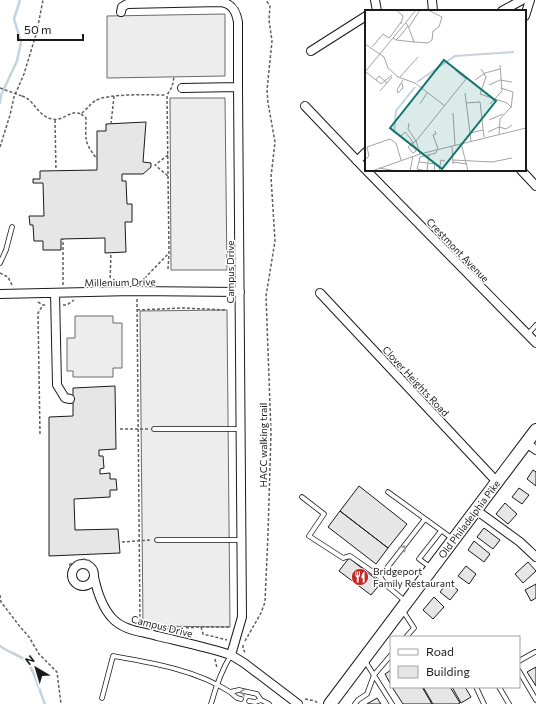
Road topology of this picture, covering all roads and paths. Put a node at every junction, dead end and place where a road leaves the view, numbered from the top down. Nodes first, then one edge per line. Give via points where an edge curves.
1 (43, 0) edge
2 (266, 0) edge
3 (375, 0) edge
4 (432, 0) edge
5 (522, 0) edge
6 (530, 0) edge
7 (376, 10) edge
8 (433, 10) edge
9 (504, 10) edge
10 (121, 12) dead end
11 (526, 13) edge
12 (365, 17) edge
13 (311, 51) dead end
14 (174, 77) dead end
15 (238, 87) junction
16 (0, 88) edge
17 (182, 88) dead end
18 (167, 95) junction
19 (114, 96) junction
20 (305, 106) dead end
21 (81, 114) junction
22 (55, 120) junction
23 (111, 124) dead end
24 (0, 147) edge
25 (365, 153) edge
26 (168, 155) junction
27 (97, 159) dead end
28 (357, 161) junction
29 (365, 169) edge
30 (56, 171) dead end
31 (367, 171) edge
32 (522, 171) edge
33 (168, 176) junction
34 (536, 186) edge
35 (12, 227) dead end
36 (63, 239) dead end
37 (110, 253) dead end
38 (169, 253) junction
39 (0, 263) edge
40 (168, 269) dead end
41 (0, 273) edge
42 (62, 285) dead end
43 (110, 285) dead end
44 (17, 286) dead end
45 (137, 291) junction
46 (240, 292) junction
47 (55, 293) junction
48 (320, 293) dead end
49 (0, 294) edge
50 (43, 305) dead end
51 (137, 310) junction
52 (227, 310) dead end
53 (536, 325) edge
54 (527, 335) junction
55 (536, 343) edge
56 (70, 399) dead end
57 (120, 429) dead end
58 (138, 429) junction
59 (154, 429) dead end
60 (241, 429) junction
61 (536, 430) edge
62 (40, 434) dead end
63 (531, 447) edge
64 (497, 482) junction
65 (388, 492) dead end
66 (302, 497) dead end
67 (476, 510) junction
68 (425, 519) junction
69 (441, 531) junction
70 (140, 540) junction
71 (157, 540) dead end
72 (241, 540) junction
73 (454, 540) junction
74 (122, 542) dead end
75 (536, 558) edge
76 (69, 565) dead end
77 (432, 568) junction
78 (97, 575) joint
79 (380, 577) junction
80 (0, 595) edge
81 (404, 606) junction
82 (136, 622) dead end
83 (140, 623) junction
84 (230, 627) dead end
85 (142, 632) junction
86 (407, 636) edge
87 (243, 644) dead end
88 (534, 652) dead end
89 (231, 655) junction
90 (211, 656) dead end
91 (390, 656) edge
92 (364, 659) junction
93 (520, 660) edge
94 (222, 669) junction
95 (520, 673) edge
96 (374, 675) junction
97 (217, 683) junction
98 (476, 688) edge
99 (500, 688) edge
100 (230, 692) junction
101 (102, 698) dead end
102 (241, 699) dead end
103 (261, 700) junction
104 (536, 700) edge
105 (249, 701) dead end
106 (61, 704) edge
107 (211, 704) edge
108 (269, 704) edge
109 (298, 704) edge
110 (330, 704) edge
111 (355, 704) edge
112 (392, 704) edge
113 (484, 704) edge
114 (509, 704) edge

1 - 24 path via 37,31
2 - 87 path, HACC walking trail via 270,6 272,41 267,90 275,142 271,177 274,241 266,296 271,433 265,602
3 - 7 street
4 - 8 street
5 - 9 street
6 - 11 street
10 - 15 street, Campus Drive via 122,7 127,4 220,2 232,6 238,22
12 - 13 street
14 - 18 path
15 - 17 street
15 - 46 street, Campus Drive
16 - 22 path, bridge via 33,102 42,115
18 - 19 path
18 - 26 path
19 - 21 path via 93,102
19 - 23 path
20 - 28 street, Crestmont Avenue
21 - 22 path via 72,112
21 - 27 path via 86,118 86,143
22 - 30 path
25 - 28 street
26 - 33 path
26 - 33 path via 155,165
28 - 29 street, Crestmont Avenue
31 - 54 street, Crestmont Avenue
32 - 34 street
33 - 38 path
35 - 39 lane
36 - 42 path
37 - 43 path
38 - 40 path
38 - 45 path via 138,285
41 - 44 path via 8,277 12,285
45 - 46 street, Millenium Drive
45 - 47 street, Millenium Drive
45 - 51 path
46 - 60 street, Campus Drive
47 - 49 street, Millenium Drive
47 - 56 street via 56,385 65,398
48 - 64 street, Clover Heights Road
50 - 62 path via 38,313
51 - 52 path
51 - 58 path
53 - 54 lane
54 - 55 street, Crestmont Avenue
57 - 58 path
58 - 70 path
59 - 60 lane
60 - 72 street, Campus Drive
61 - 63 main road, Old Philadelphia Pike
63 - 64 main road, Old Philadelphia Pike
64 - 67 main road, Old Philadelphia Pike
65 - 68 lane
66 - 79 lane via 324,514 309,536 343,558 350,556
67 - 73 main road, Old Philadelphia Pike
67 - 75 street via 520,542
68 - 69 lane
79 -> 68 lane
69 - 73 lane
69 - 77 lane via 419,559
70 - 74 path
70 - 83 path
71 - 72 lane
72 - 89 street, Campus Drive via 242,617
73 - 77 main road, Old Philadelphia Pike
76 - 78 path via 84,559 91,562
77 - 81 main road, Old Philadelphia Pike
78 - 85 street, Campus Drive via 100,597 112,618 129,630
79 - 81 lane
80 - 106 path via 1,602 39,654 57,672
81 - 86 lane via 414,628
81 - 92 main road, Old Philadelphia Pike
82 - 83 path
83 - 84 path via 160,629
83 - 85 path
85 - 89 street, Campus Drive
88 - 93 lane
89 - 94 lane
89 - 109 street, Campus Drive
90 - 94 path via 215,659 217,667
91 - 96 lane
92 - 96 lane
92 - 110 main road, Old Philadelphia Pike
94 - 97 lane
95 - 104 lane
96 - 111 lane via 367,694
96 - 112 lane
97 - 100 lane
97 - 101 lane via 184,672 113,656
97 - 107 lane
98 - 113 lane
99 - 114 lane
100 - 102 lane
103 -> 100 lane via 257,694 239,690
103 - 105 lane
103 - 108 lane

